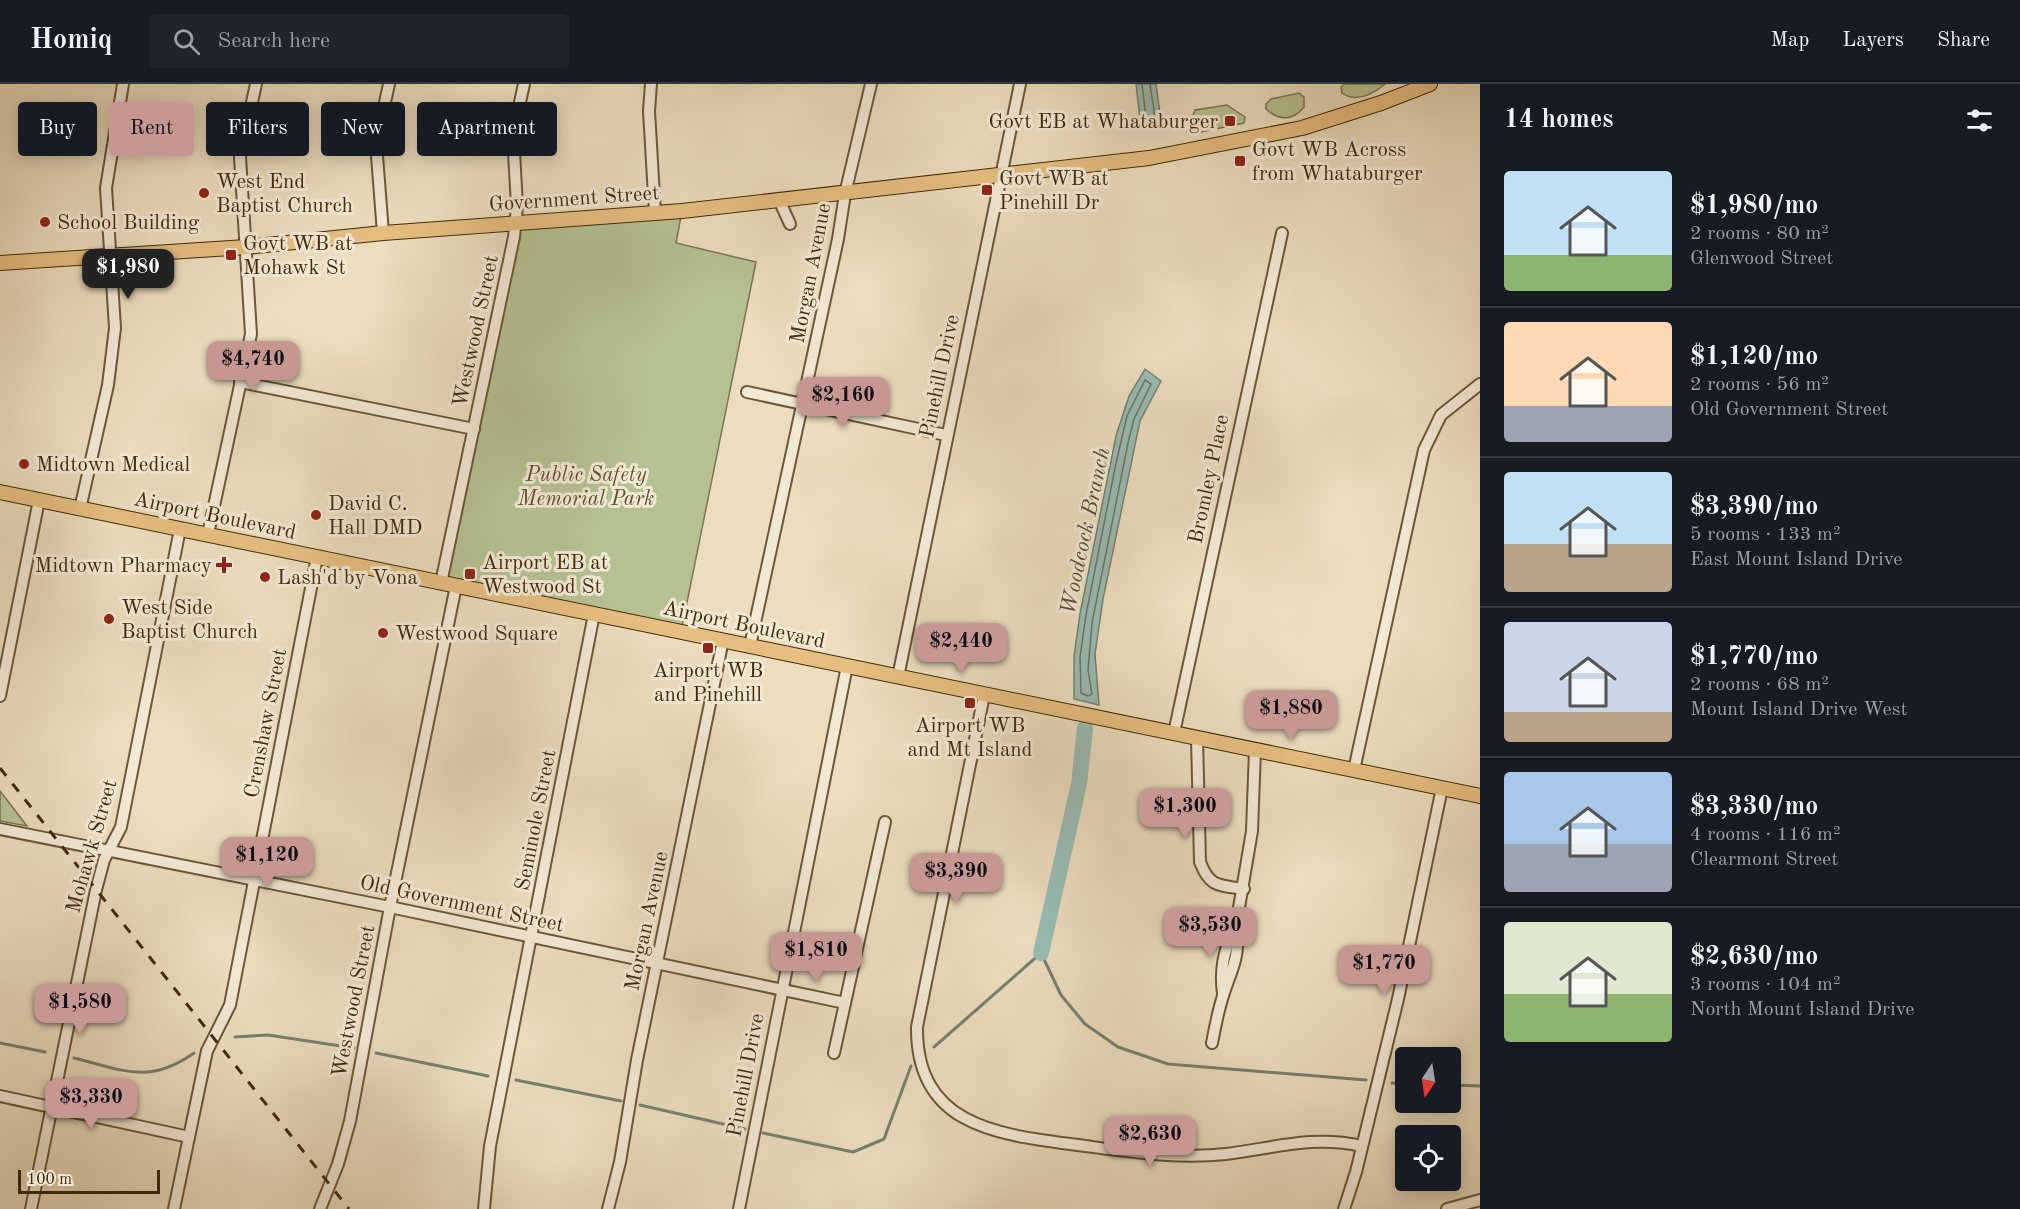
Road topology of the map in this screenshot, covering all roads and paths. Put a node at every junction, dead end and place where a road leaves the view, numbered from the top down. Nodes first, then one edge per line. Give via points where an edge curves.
1 (123, 84) edge
2 (256, 84) edge
3 (389, 84) edge
4 (524, 84) edge
5 (651, 84) edge
6 (872, 84) edge
7 (1020, 84) edge
8 (1430, 84) edge
9 (1002, 174) junction
10 (845, 194) junction
11 (780, 202) junction
12 (655, 213) junction
13 (515, 223) junction
14 (790, 224) dead end
15 (383, 233) junction
16 (1282, 233) dead end
17 (246, 247) junction
18 (110, 254) junction
19 (0, 263) edge
20 (240, 382) junction
21 (1480, 384) edge
22 (747, 392) dead end
23 (803, 404) junction
24 (474, 429) junction
25 (946, 435) junction
26 (0, 492) edge
27 (39, 500) junction
28 (80, 508) junction
29 (180, 529) junction
30 (208, 534) junction
31 (317, 557) junction
32 (441, 583) junction
33 (456, 586) junction
34 (594, 614) junction
35 (723, 640) junction
36 (750, 646) junction
37 (847, 666) junction
38 (898, 677) junction
39 (984, 695) junction
40 (0, 696) edge
41 (1174, 733) junction
42 (1197, 738) junction
43 (1255, 750) junction
44 (1354, 770) junction
45 (1442, 788) junction
46 (1480, 796) edge
47 (885, 822) dead end
48 (0, 829) edge
49 (109, 852) junction
50 (254, 881) junction
51 (1244, 889) junction
52 (390, 907) junction
53 (533, 938) junction
54 (657, 964) junction
55 (782, 991) junction
56 (845, 1003) junction
57 (1212, 1043) dead end
58 (834, 1053) dead end
59 (0, 1096) edge
60 (51, 1107) junction
61 (189, 1137) junction
62 (1362, 1146) junction
63 (1480, 1200) edge
64 (31, 1209) edge
65 (174, 1209) edge
66 (320, 1209) edge
67 (484, 1209) edge
68 (608, 1209) edge
69 (739, 1209) edge
70 (1344, 1209) edge
71 (1447, 1209) edge

1 - 18 street via 107,169
2 - 17 street via 240,157
3 - 15 street via 376,143
4 - 13 street, Westwood Street via 513,134
5 - 12 street
6 - 10 street, Morgan Avenue
7 - 9 street, Pinehill Drive
8 - 9 main road, Government Street via 1302,128 1149,158
9 - 10 main road, Government Street
9 - 25 street, Pinehill Drive
10 - 11 main road, Government Street
10 - 23 street, Morgan Avenue
11 - 12 main road, Government Street
11 - 14 street
12 - 13 main road, Government Street
13 - 15 main road, Government Street
13 - 24 street, Westwood Street
15 - 17 main road, Government Street
16 - 41 street, Bromley Place
17 - 18 main road, Government Street
17 - 20 street via 252,317
18 - 19 main road, Government Street
18 - 28 street via 115,328 108,385
20 - 24 street
20 - 30 street
21 - 44 street via 1441,415 1424,450
22 - 23 street
23 - 25 street
23 - 36 street, Morgan Avenue
24 - 32 street, Westwood Street
25 - 38 street, Pinehill Drive
26 - 27 main road, Airport Boulevard
27 - 28 main road, Airport Boulevard
27 - 40 street
28 - 29 main road, Airport Boulevard
29 - 30 main road, Airport Boulevard
29 - 49 street, Mohawk Street via 121,827
30 - 31 main road, Airport Boulevard
31 - 32 main road, Airport Boulevard
31 - 50 street, Crenshaw Street
32 - 33 main road, Airport Boulevard
33 - 34 main road, Airport Boulevard
33 - 52 street, Westwood Street
34 - 35 main road, Airport Boulevard
34 - 53 street, Seminole Street
35 - 36 main road, Airport Boulevard
35 - 54 street, Morgan Avenue
36 - 37 main road, Airport Boulevard
37 - 38 main road, Airport Boulevard
37 - 55 street, Pinehill Drive
38 - 39 main road, Airport Boulevard
39 - 41 main road, Airport Boulevard
39 - 62 street via 917,1027 919,1060 941,1098 954,1112 983,1129 1128,1152 1225,1154 1309,1140
41 - 42 main road, Airport Boulevard
42 - 43 main road, Airport Boulevard
42 - 51 street via 1200,862 1212,883
43 - 44 main road, Airport Boulevard
43 - 51 street via 1252,831
44 - 45 main road, Airport Boulevard
45 - 46 main road, Airport Boulevard
45 - 62 street via 1398,999
47 - 56 street
48 - 49 street, Old Government Street
49 - 50 street, Old Government Street
49 - 60 street, Mohawk Street via 96,890
50 - 52 street, Old Government Street
50 - 61 street, Crenshaw Street via 230,1005 207,1051
51 - 57 street via 1231,980 1223,993
52 - 53 street, Old Government Street
52 - 66 street, Westwood Street via 350,1121
53 - 54 street, Old Government Street
53 - 67 street, Seminole Street via 490,1146
54 - 55 street, Old Government Street
54 - 68 street, Morgan Avenue
55 - 56 street, Old Government Street
55 - 69 street, Pinehill Drive
56 - 58 street
59 - 60 street
60 - 61 street
60 - 64 street, Mohawk Street
61 - 65 street, Crenshaw Street
62 - 70 street
63 - 71 street

